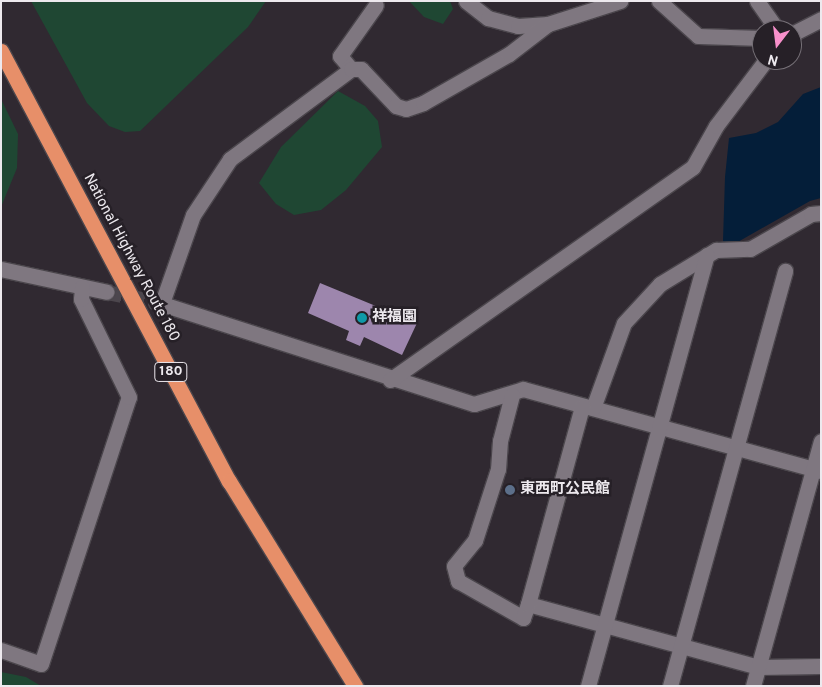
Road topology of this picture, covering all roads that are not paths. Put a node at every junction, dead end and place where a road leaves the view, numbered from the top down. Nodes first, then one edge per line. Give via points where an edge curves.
1 (466, 1) edge
2 (620, 1) edge
3 (659, 1) edge
4 (756, 1) edge
5 (376, 5) dead end
6 (821, 19) edge
7 (770, 20) edge
8 (548, 24) junction
9 (802, 29) edge
10 (752, 38) edge
11 (1, 51) edge
12 (351, 69) junction
13 (758, 70) edge
14 (821, 213) edge
15 (707, 255) junction
16 (1, 269) edge
17 (785, 271) dead end
18 (82, 287) junction
19 (107, 292) tunnel mouth
20 (390, 380) junction
21 (512, 395) junction
22 (588, 407) junction
23 (660, 427) junction
24 (821, 441) edge
25 (734, 447) junction
26 (817, 470) edge
27 (528, 604) junction
28 (604, 627) junction
29 (681, 644) junction
30 (1, 650) edge
31 (821, 666) edge
32 (759, 667) junction
33 (355, 686) edge
34 (588, 686) edge
35 (670, 686) edge
36 (754, 686) edge

1 - 8 street via 488,18 518,26
2 - 8 street
3 - 10 street via 698,36
4 - 7 street
5 - 12 street via 340,56
6 - 9 street
8 - 12 street via 508,54 423,103 406,109 396,106 361,70
11 - 33 highway, National Highway Route 180 / 180 via 229,480
12 - 20 street via 230,159 193,215 159,303
13 - 20 street via 716,126 693,167
14 - 15 street via 812,214 750,249 723,249
15 - 22 street via 660,284 624,323
15 - 23 street
16 - 18 street
17 - 25 street
18 - 19 street
18 - 30 street via 81,300 129,397 42,664
20 - 21 street via 474,404
21 - 22 street via 523,389
21 - 27 street via 500,441 498,469 475,540 454,566 458,581 523,618
22 - 23 street
22 - 27 street
23 - 25 street
23 - 28 street
24 - 26 street
25 - 26 street
25 - 29 street
26 - 32 street
27 - 28 street
28 - 29 street
28 - 34 street
29 - 32 street
29 - 35 street
31 - 32 street
32 - 36 street

